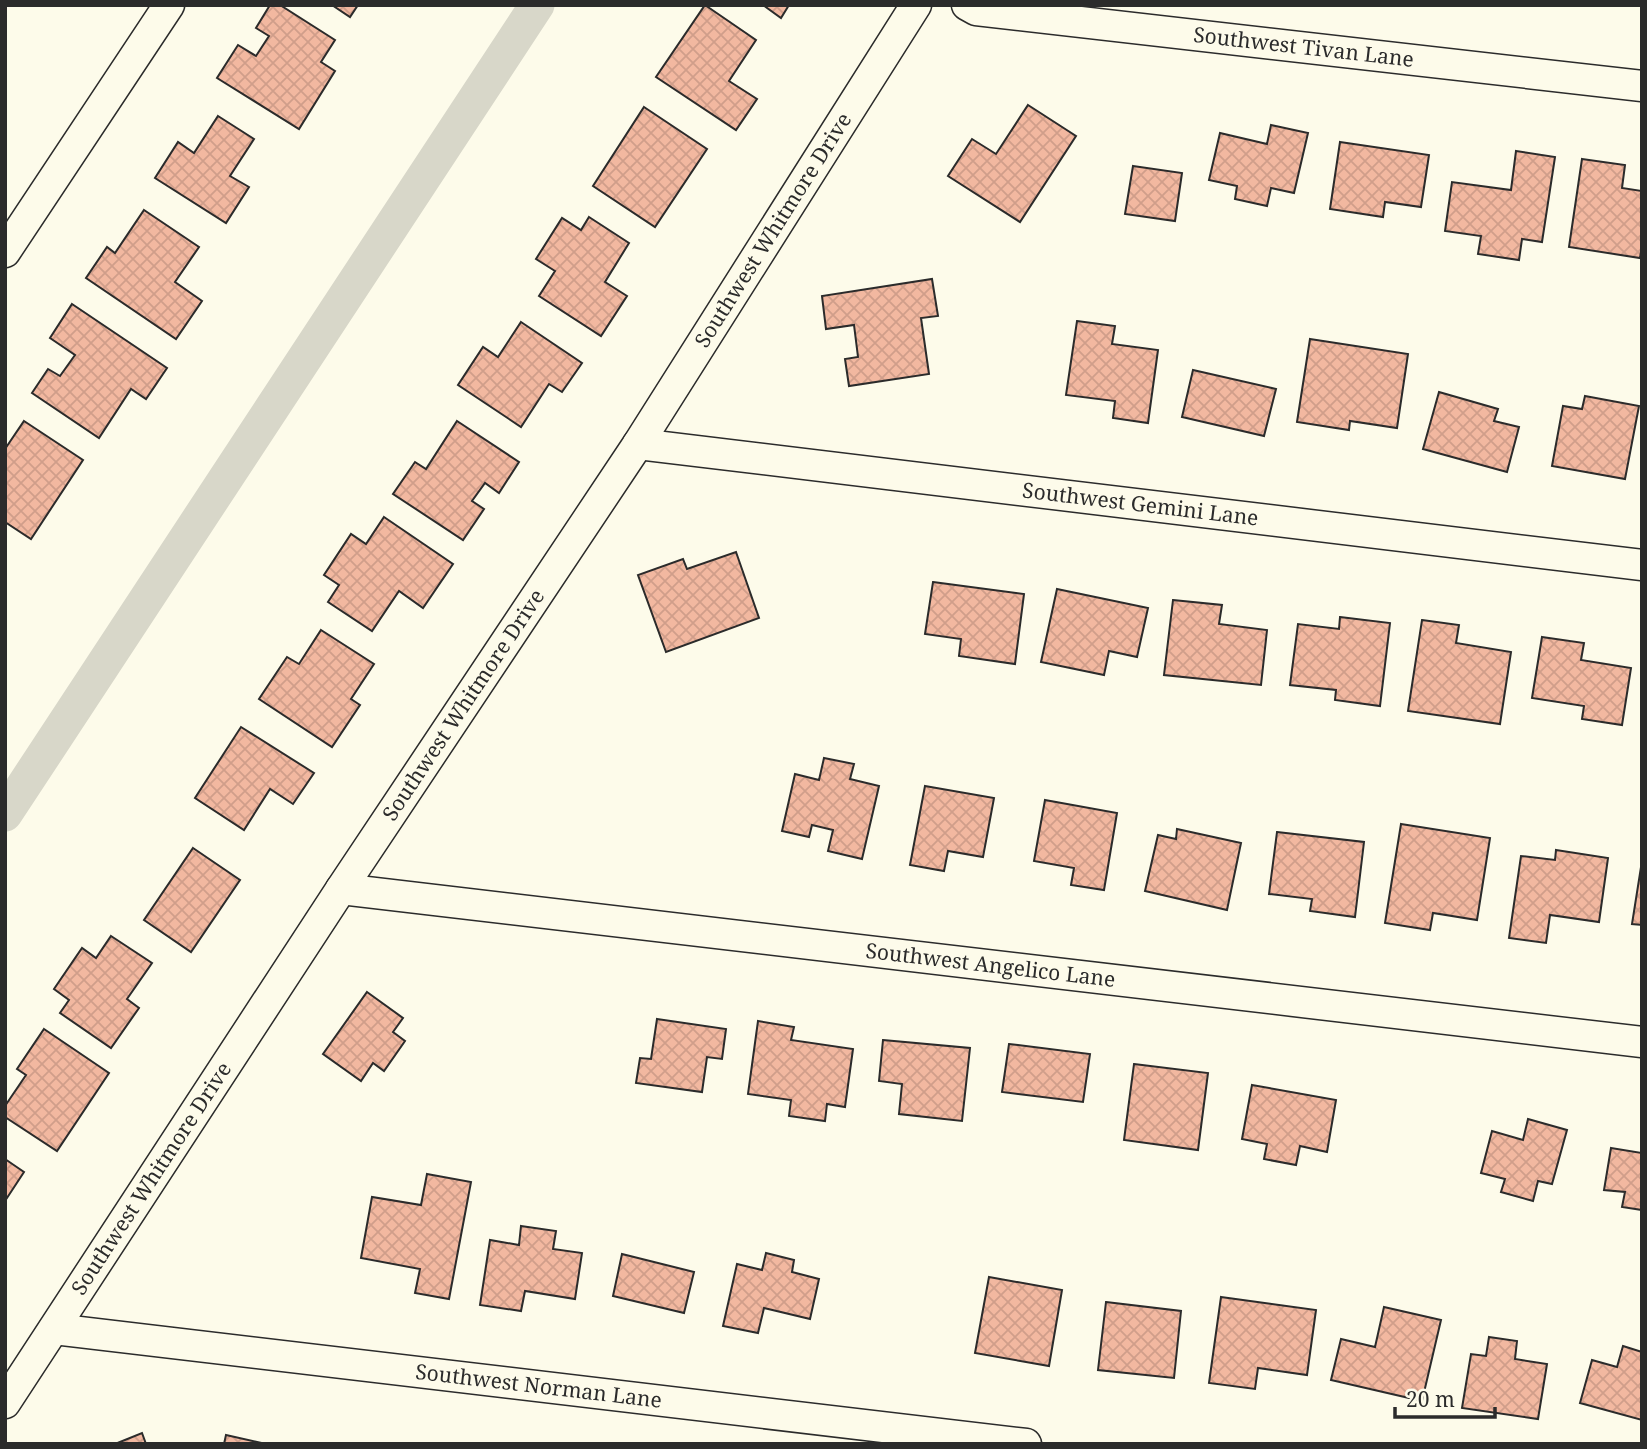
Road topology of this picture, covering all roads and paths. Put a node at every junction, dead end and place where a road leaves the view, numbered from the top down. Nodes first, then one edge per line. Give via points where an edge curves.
1 (169, 5) edge
2 (916, 5) edge
3 (967, 5) edge
4 (1642, 86) edge
5 (5, 252) edge
6 (638, 444) junction
7 (1642, 565) edge
8 (341, 889) junction
9 (1642, 1042) edge
10 (54, 1329) junction
11 (5, 1403) edge
12 (1026, 1444) edge

1 - 5 street
2 - 6 street, Southwest Whitmore Drive
3 - 4 street, Southwest Tivan Lane via 976,10
6 - 7 street, Southwest Gemini Lane
6 - 8 street, Southwest Whitmore Drive
8 - 9 street, Southwest Angelico Lane
8 - 10 street, Southwest Whitmore Drive
10 - 11 street, Southwest Whitmore Drive
10 - 12 street, Southwest Norman Lane

